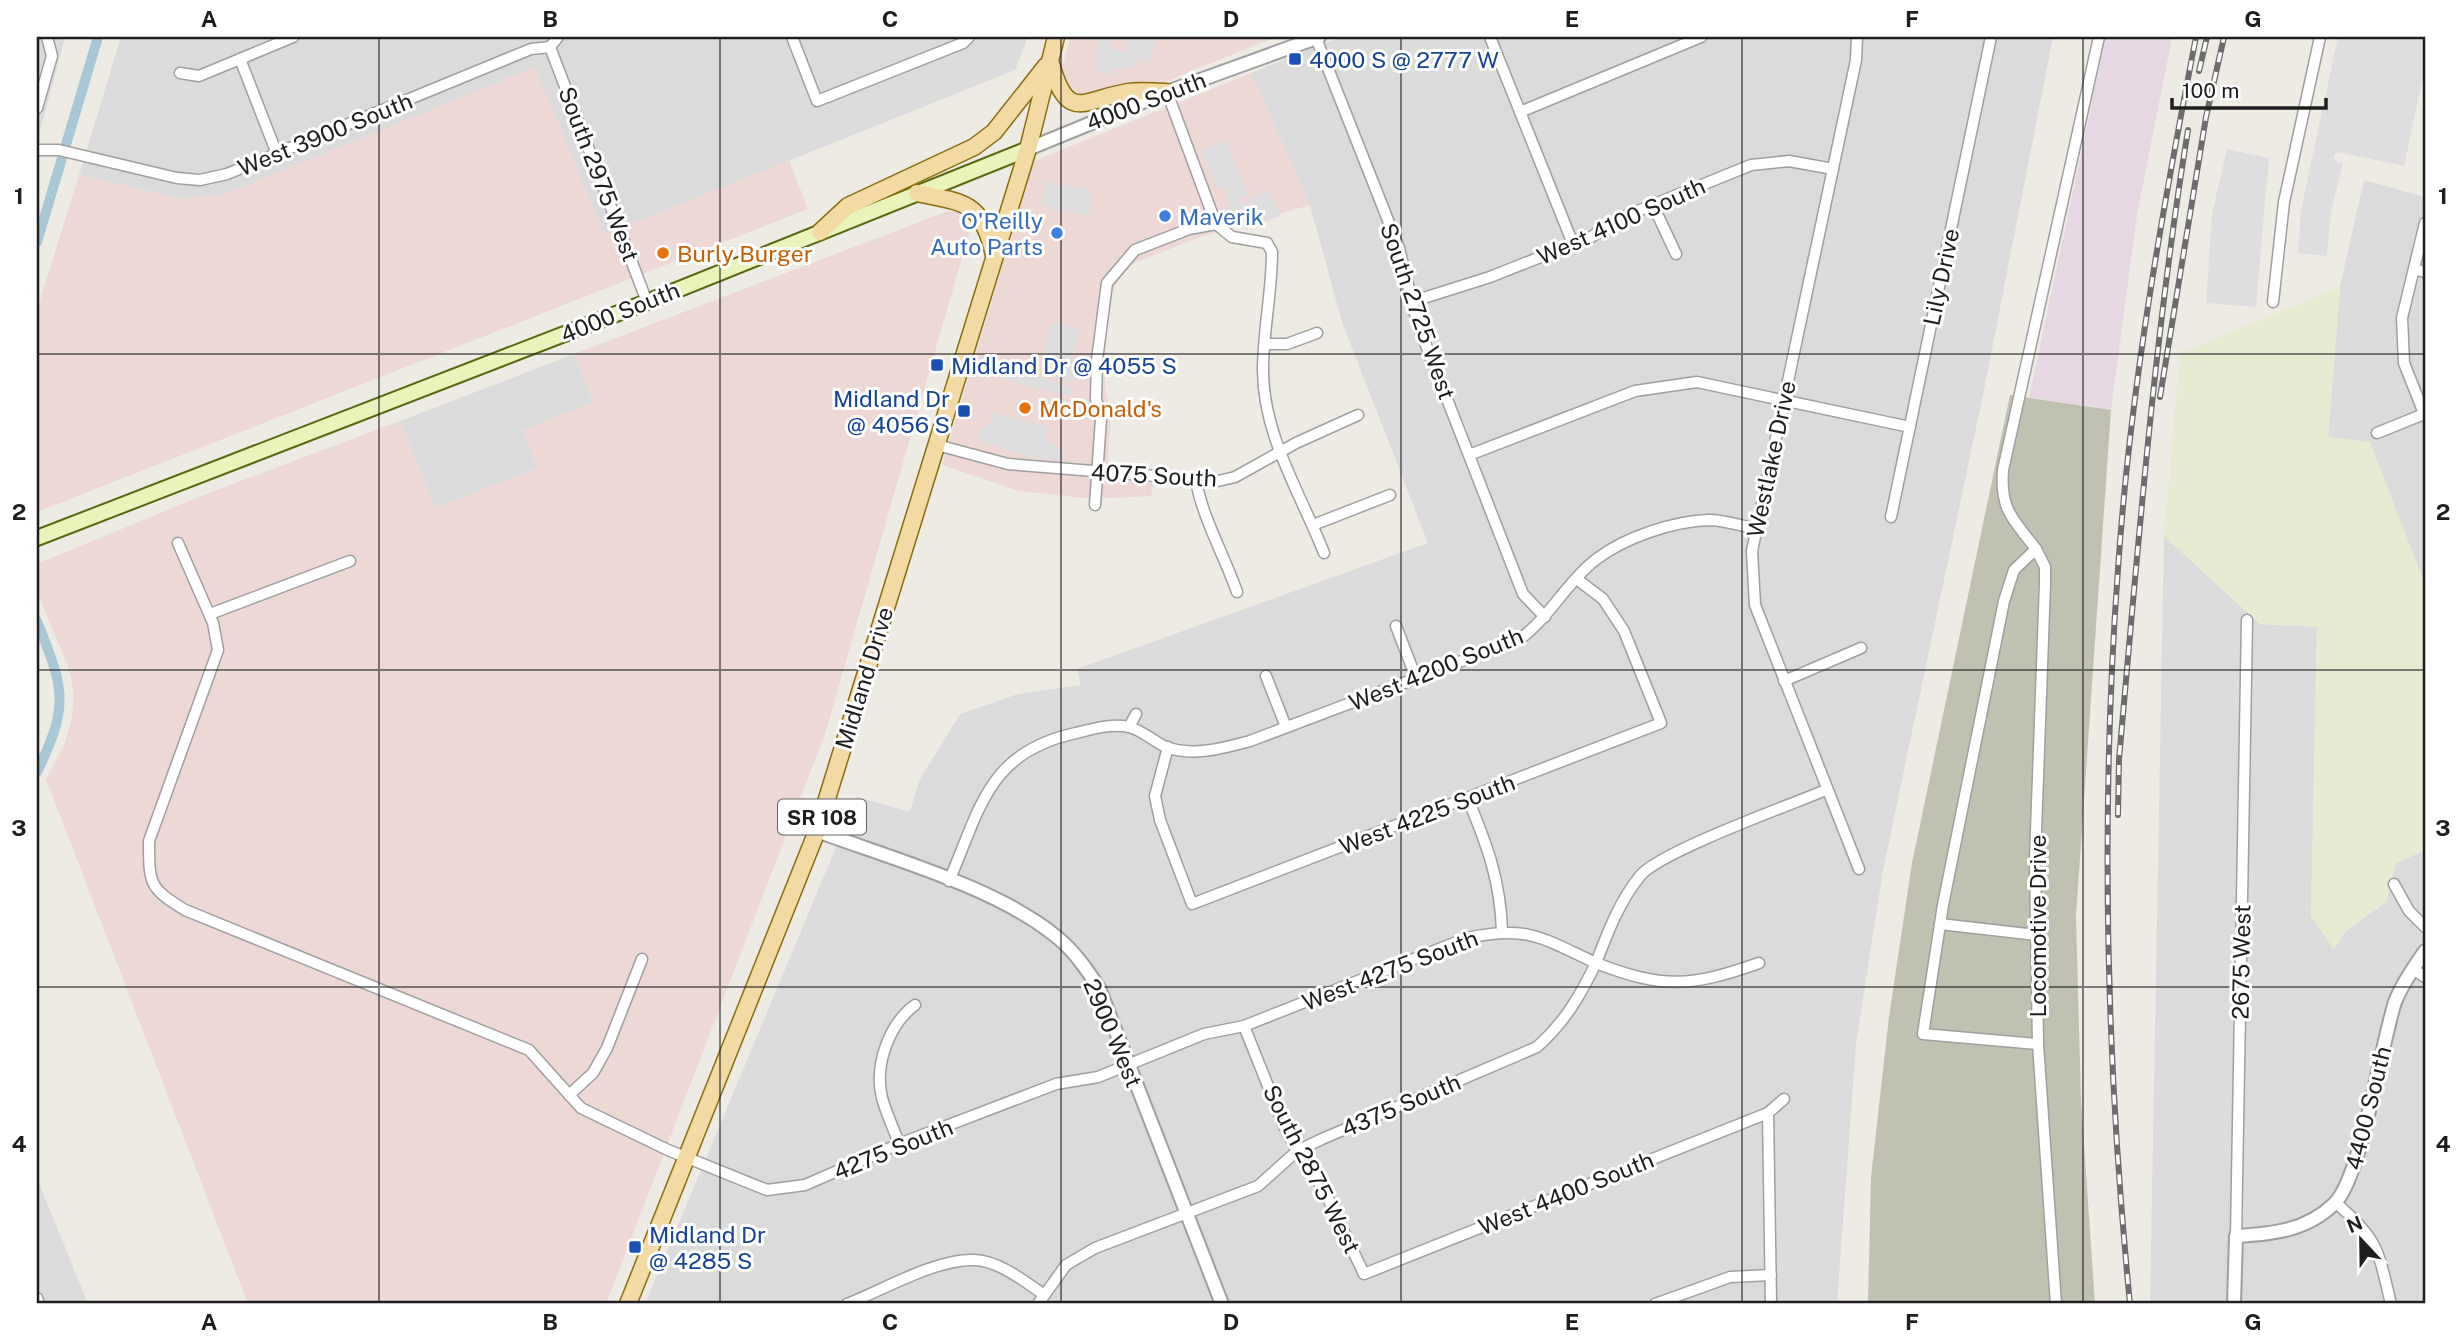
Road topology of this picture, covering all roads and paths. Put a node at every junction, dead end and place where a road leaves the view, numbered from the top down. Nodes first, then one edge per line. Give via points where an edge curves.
1 (47, 37) edge
2 (293, 37) edge
3 (558, 37) edge
4 (792, 37) edge
5 (969, 37) edge
6 (1056, 37) edge
7 (1318, 37) edge
8 (1490, 37) edge
9 (1701, 37) edge
10 (1857, 37) edge
11 (1992, 37) edge
12 (2099, 37) edge
13 (2320, 37) edge
14 (550, 47) junction
15 (240, 59) junction
16 (1050, 61) junction
17 (180, 73) dead end
18 (41, 75) edge
19 (1167, 92) junction
20 (37, 108) edge
21 (1520, 112) junction
22 (1028, 149) junction
23 (37, 150) edge
24 (277, 154) junction
25 (1833, 169) junction
26 (917, 193) junction
27 (1653, 205) junction
28 (2425, 223) edge
29 (1216, 224) junction
30 (820, 232) junction
31 (1573, 244) junction
32 (1676, 254) dead end
33 (994, 257) junction
34 (2420, 271) edge
35 (647, 302) junction
36 (1411, 302) junction
37 (2273, 302) dead end
38 (1317, 334) dead end
39 (1266, 344) junction
40 (1784, 401) junction
41 (1359, 415) dead end
42 (2425, 415) edge
43 (1909, 427) junction
44 (2377, 433) dead end
45 (937, 444) junction
46 (1279, 452) junction
47 (1469, 455) junction
48 (1098, 472) junction
49 (1196, 481) junction
50 (1390, 495) dead end
51 (1095, 505) dead end
52 (1891, 517) dead end
53 (1313, 525) junction
54 (1757, 528) junction
55 (37, 538) edge
56 (178, 543) dead end
57 (2036, 549) junction
58 (1324, 553) dead end
59 (350, 561) dead end
60 (1578, 580) junction
61 (1237, 592) dead end
62 (210, 614) junction
63 (1545, 617) junction
64 (2247, 620) dead end
65 (1396, 626) dead end
66 (1861, 648) dead end
67 (1266, 676) dead end
68 (1416, 678) junction
69 (1784, 681) junction
70 (1136, 715) dead end
71 (1129, 727) junction
72 (1286, 727) junction
73 (1168, 747) junction
74 (1826, 790) junction
75 (1468, 799) junction
76 (817, 831) junction
77 (1859, 869) dead end
78 (949, 881) junction
79 (2393, 884) dead end
80 (1940, 924) junction
81 (2425, 927) edge
82 (1502, 930) junction
83 (2037, 935) junction
84 (2425, 951) edge
85 (642, 959) dead end
86 (1596, 963) junction
87 (1759, 963) dead end
88 (2413, 969) junction
89 (2425, 978) edge
90 (915, 1005) dead end
91 (1244, 1026) junction
92 (2038, 1044) junction
93 (1127, 1065) junction
94 (1098, 1077) joint
95 (569, 1095) junction
96 (1784, 1099) dead end
97 (1768, 1113) junction
98 (900, 1144) junction
99 (1297, 1151) junction
100 (688, 1158) junction
101 (2336, 1203) junction
102 (1185, 1213) junction
103 (2236, 1236) junction
104 (1364, 1274) joint
105 (1771, 1275) junction
106 (37, 1298) edge
107 (1041, 1299) edge
108 (39, 1304) edge
109 (628, 1304) edge
110 (847, 1304) edge
111 (1222, 1304) edge
112 (1655, 1304) edge
113 (1771, 1304) edge
114 (2056, 1304) edge
115 (2234, 1304) edge
116 (2390, 1304) edge

1 - 18 street via 53,52
2 - 15 street
3 - 14 street
4 - 5 street via 817,101
6 - 16 main road, Midland Drive / SR 108
7 - 19 street, 4000 South
7 - 36 street, South 2725 West via 1399,248
8 - 21 street
9 - 21 street
10 - 25 street, Westlake Drive
11 - 43 street, Lily Drive
12 - 57 street via 2001,486 2007,511
13 - 37 street via 2284,202
14 - 24 street, West 3900 South via 531,49
14 - 35 street, South 2975 West
15 - 17 street via 199,76
15 - 24 street
16 - 19 main road via 1059,92 1074,103 1130,92
16 - 22 main road, Midland Drive / SR 108
16 - 30 main road via 994,132 974,147 848,206
18 - 20 street
19 - 22 street, 4000 South
19 - 29 street
21 - 31 street
22 - 26 main road, 4000 South
22 - 33 main road, Midland Drive / SR 108
23 - 24 street, West 3900 South via 200,180
25 - 27 street, West 4100 South via 1789,161 1751,165
25 - 40 street, Westlake Drive
26 - 30 main road, 4000 South
26 - 33 main road via 976,210 989,233
27 - 31 street, West 4100 South
27 - 32 street
28 - 34 street
29 - 39 street via 1232,237 1267,243 1272,252
29 - 48 street via 1135,250 1107,283 1097,360
30 - 35 main road, 4000 South
31 - 36 street, West 4100 South
33 - 45 main road, Midland Drive / SR 108
34 - 42 street via 2402,318 2404,363
35 - 55 main road, 4000 South
36 - 47 street, South 2725 West
38 - 39 street via 1287,344
39 - 46 street via 1264,383
40 - 43 street
40 - 47 street via 1696,382 1635,391
40 - 54 street, Westlake Drive
41 - 46 street, 4075 South
42 - 44 street
43 - 52 street, Lily Drive
45 - 48 street, 4075 South via 1008,464
45 - 76 main road, Midland Drive / SR 108
46 - 49 street, 4075 South via 1235,477
46 - 53 street
47 - 63 street, South 2725 West via 1523,594
48 - 49 street, 4075 South
48 - 51 street
49 - 61 street via 1200,503
50 - 53 street
53 - 58 street
54 - 60 street, West 4200 South via 1712,520 1685,522 1597,558
54 - 69 street, Westlake Drive via 1752,551 1755,605
56 - 62 street, 4275 South
57 - 80 street via 2018,564 2009,584
57 - 83 street, Locomotive Drive via 2045,566
59 - 62 street
60 - 63 street, West 4200 South
60 - 75 street, West 4225 South via 1603,599 1624,631 1661,723
62 - 95 street, 4275 South via 218,650 149,841 149,872 158,893 186,910 529,1050
63 - 68 street, West 4200 South via 1520,639
64 - 103 street, 2675 West
65 - 68 street
66 - 69 street
67 - 72 street
68 - 72 street, West 4200 South
69 - 74 street, Westlake Drive
70 - 71 street
71 - 73 street, West 4200 South
71 - 78 street via 1045,741 1020,754 998,773
72 - 73 street, West 4200 South via 1220,749
73 - 75 street, West 4225 South via 1155,796 1192,904
74 - 77 street, Westlake Drive
74 - 86 street via 1678,852 1642,873 1619,906
75 - 82 street via 1494,864
76 - 78 street, 2900 West
76 - 100 main road, Midland Drive / SR 108
78 - 93 street, 2900 West via 1018,912 1059,938 1099,988
79 - 81 street
80 - 83 street
80 - 92 street via 1923,1034
82 - 86 street, West 4275 South via 1535,935
82 - 91 street, West 4275 South via 1467,937
83 - 92 street, Locomotive Drive
84 - 88 street, 4400 South
85 - 95 street via 607,1048 593,1073
86 - 87 street via 1637,979 1677,984 1718,978
86 - 99 street, 4375 South via 1559,1028 1537,1047
88 - 89 street
88 - 101 street, 4400 South via 2386,1031 2353,1175
90 - 98 street via 900,1016 890,1034 881,1074 882,1096
91 - 93 street, West 4275 South via 1204,1034
91 - 99 street, South 2875 West
92 - 114 street, Locomotive Drive
93 - 94 street, West 4275 South
93 - 102 street, 2900 West
94 - 98 street, 4275 South via 1056,1084
95 - 100 street, 4275 South via 581,1108 630,1134
96 - 97 street, West 4400 South
97 - 104 street, West 4400 South
97 - 105 street
98 - 100 street, 4275 South via 805,1185 767,1190
99 - 102 street, 4375 South via 1258,1186
99 - 104 street, South 2875 West via 1324,1190
100 - 109 main road, Midland Drive / SR 108
101 - 103 street, 4400 South via 2314,1220 2280,1234
101 - 116 street via 2366,1229 2379,1252
102 - 107 street, 4375 South via 1095,1248 1066,1265
102 - 111 street, 2900 West
103 - 115 street, 2675 West
105 - 112 street via 1730,1277
105 - 113 street
106 - 108 street
107 - 110 street via 1005,1270 977,1259 948,1263

